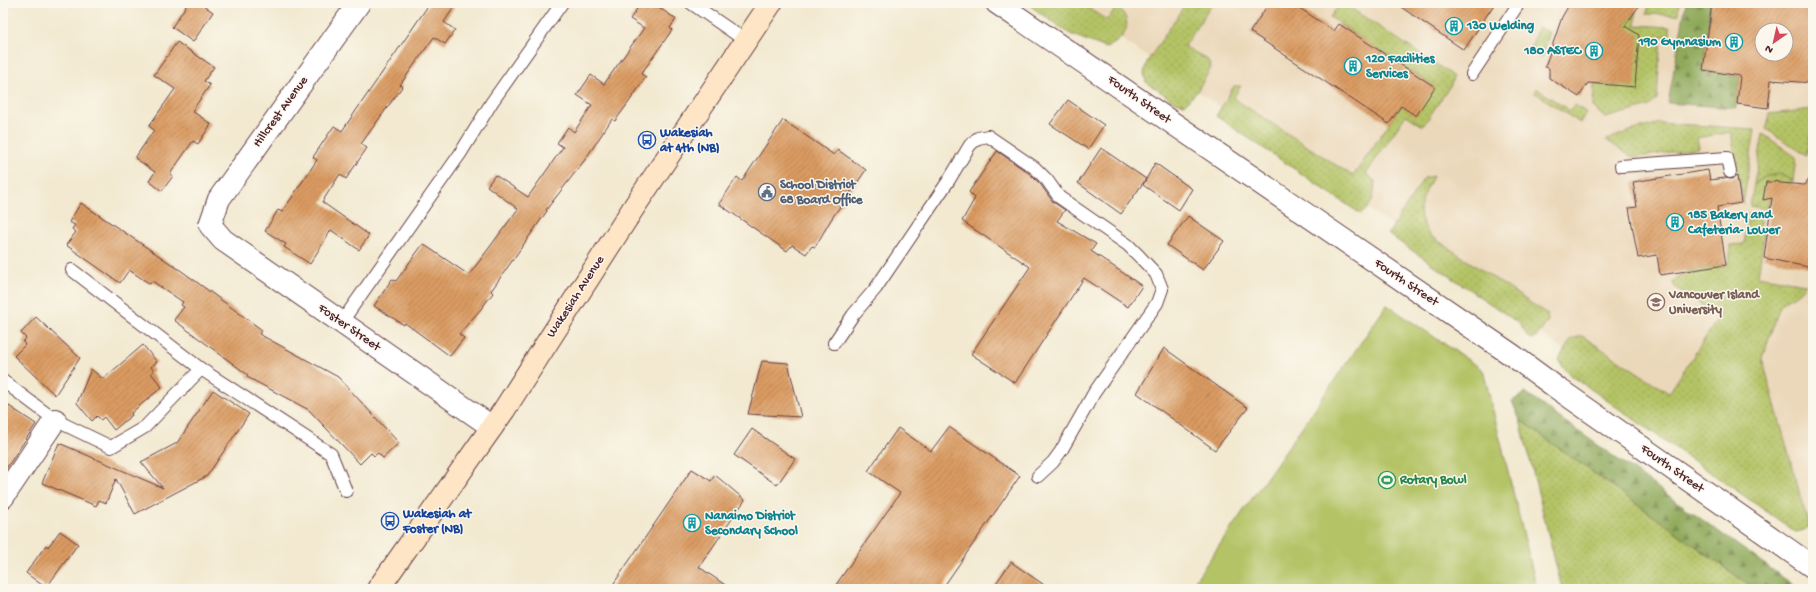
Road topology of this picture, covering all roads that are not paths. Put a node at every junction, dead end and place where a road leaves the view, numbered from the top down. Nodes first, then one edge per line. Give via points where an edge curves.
1 (359, 3) edge
2 (562, 3) edge
3 (691, 3) edge
4 (771, 3) edge
5 (997, 3) edge
6 (1519, 3) edge
7 (746, 41) junction
8 (1472, 74) dead end
9 (1621, 166) dead end
10 (1730, 172) dead end
11 (210, 226) joint
12 (72, 270) dead end
13 (341, 323) junction
14 (834, 343) dead end
15 (201, 369) junction
16 (3, 381) edge
17 (55, 420) junction
18 (492, 427) junction
19 (1038, 476) dead end
20 (346, 491) dead end
21 (3, 497) edge
22 (1810, 560) edge
23 (378, 589) edge

1 - 11 street, Hillcrest Avenue via 219,199
2 - 13 lane
3 - 7 lane
4 - 7 main road, Wakesiah Avenue
5 - 22 street, Fourth Street
6 - 8 lane
7 - 18 main road, Wakesiah Avenue via 634,207
9 - 10 lane via 1727,158
11 - 13 street, Foster Street via 223,240
12 - 15 lane
13 - 18 street, Foster Street
14 - 19 lane via 876,288 970,145 978,138 988,136 1005,147 1048,180 1058,197 1128,246 1156,274 1162,289 1158,303 1094,393 1061,451
15 - 17 lane via 145,428 111,446
15 - 20 lane via 331,454
16 - 17 lane
17 - 21 street
18 - 23 main road, Wakesiah Avenue

